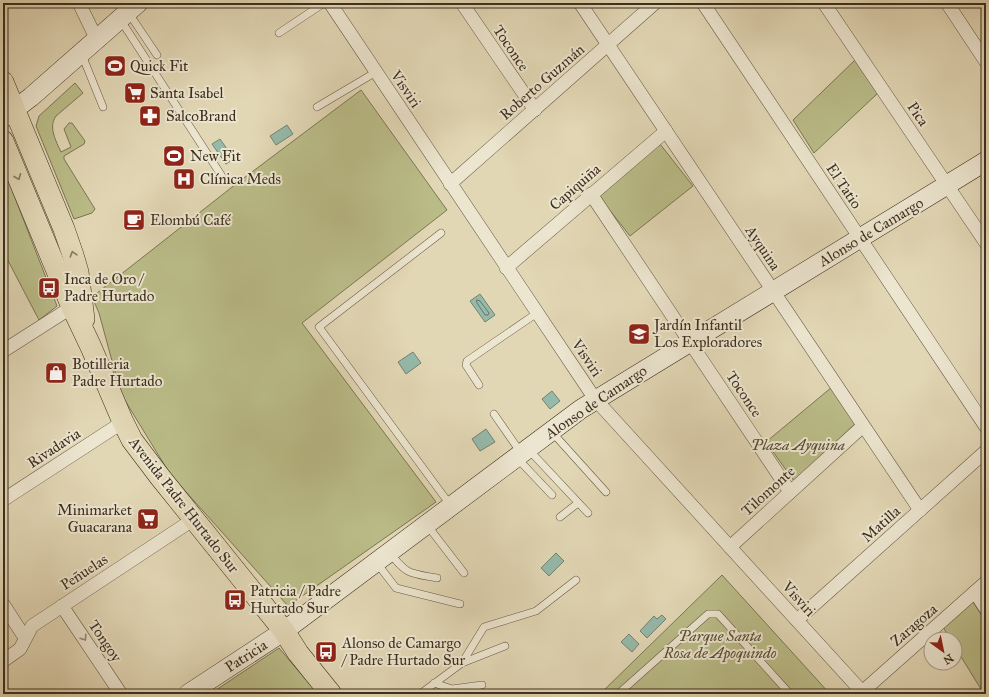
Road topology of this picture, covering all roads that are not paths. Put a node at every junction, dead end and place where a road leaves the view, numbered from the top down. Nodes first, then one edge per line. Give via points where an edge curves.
1 (79, 3) edge
2 (324, 3) edge
3 (330, 3) edge
4 (462, 3) edge
5 (580, 3) edge
6 (655, 3) edge
7 (703, 3) edge
8 (824, 3) edge
9 (947, 3) edge
10 (129, 11) edge
11 (279, 33) dead end
12 (97, 40) junction
13 (608, 45) junction
14 (81, 54) junction
15 (158, 55) dead end
16 (986, 62) edge
17 (376, 72) junction
18 (3, 82) edge
19 (102, 106) dead end
20 (317, 107) dead end
21 (535, 110) junction
22 (9, 114) edge
23 (666, 131) junction
24 (3, 141) edge
25 (986, 161) edge
26 (223, 178) dead end
27 (450, 184) junction
28 (947, 186) junction
29 (591, 194) junction
30 (441, 233) dead end
31 (860, 238) junction
32 (986, 243) edge
33 (506, 268) junction
34 (773, 292) junction
35 (72, 307) junction
36 (537, 313) junction
37 (690, 342) junction
38 (91, 347) junction
39 (3, 351) edge
40 (479, 385) dead end
41 (595, 399) junction
42 (494, 414) dead end
43 (122, 422) junction
44 (863, 426) junction
45 (986, 426) edge
46 (551, 431) junction
47 (986, 451) edge
48 (522, 453) junction
49 (606, 492) dead end
50 (790, 492) junction
51 (552, 495) dead end
52 (3, 500) edge
53 (578, 503) junction
54 (451, 506) junction
55 (920, 510) junction
56 (588, 513) dead end
57 (560, 517) dead end
58 (194, 519) junction
59 (427, 524) junction
60 (730, 547) junction
61 (382, 557) junction
62 (464, 573) dead end
63 (437, 578) dead end
64 (576, 580) dead end
65 (986, 582) edge
66 (975, 592) junction
67 (3, 604) edge
68 (460, 604) dead end
69 (62, 606) junction
70 (986, 609) edge
71 (797, 620) junction
72 (284, 631) junction
73 (25, 638) junction
74 (505, 646) dead end
75 (3, 661) edge
76 (462, 663) junction
77 (434, 683) junction
78 (482, 685) dead end
79 (861, 693) edge
80 (122, 694) edge
81 (188, 694) edge
82 (331, 694) edge
83 (346, 694) edge
84 (420, 694) edge
85 (618, 694) edge
86 (790, 694) edge

1 - 12 street
2 - 11 lane
3 - 17 street, Visviri
4 - 21 street, Toconce
5 - 13 street, Ayquina
6 - 13 street, Roberto Guzmán
7 - 31 street, El Tatio
8 - 28 street, Pica
9 - 16 street
10 - 12 street
10 - 15 lane
10 - 26 lane
12 - 14 street
13 - 21 street, Roberto Guzmán
13 - 23 street, Ayquina
14 - 19 lane
14 - 22 street
17 - 20 lane
17 - 27 street, Visviri
18 - 22 main road, Avenida Padre Hurtado Sur
21 - 27 street, Roberto Guzmán
38 -> 22 main road, Avenida Padre Hurtado Sur via 73,255
23 - 29 street, Capiquiña
23 - 34 street, Ayquina
24 -> 35 main road, Avenida Padre Hurtado Sur
25 - 28 street, Alonso de Camargo
27 - 33 street, Visviri
28 - 31 street, Alonso de Camargo
28 - 32 street, Pica
29 - 33 street, Capiquiña
29 - 37 street, Toconce
30 - 54 lane via 319,327
31 - 34 street, Alonso de Camargo
31 - 45 street, El Tatio
33 - 36 street, Visviri
34 - 37 street, Alonso de Camargo
34 - 44 street, Ayquina
35 - 38 main road, Avenida Padre Hurtado Sur
35 - 39 street
36 - 40 lane via 467,361 467,368
36 - 41 street, Visviri
37 - 41 street, Alonso de Camargo
37 - 50 street, Toconce
38 - 43 main road, Avenida Padre Hurtado Sur
41 - 46 street, Alonso de Camargo
41 - 60 street, Visviri
42 - 48 lane
43 - 52 street, Rivadavia
43 - 58 main road, Avenida Padre Hurtado Sur via 143,455
44 - 50 street, Tilomonte
44 - 55 street, Ayquina
46 - 48 street, Alonso de Camargo
46 - 49 lane
47 - 55 street, Matilla
48 - 51 lane
48 - 53 lane
48 - 54 street, Alonso de Camargo
50 - 60 street, Tilomonte
53 - 56 lane
53 - 57 lane
54 - 59 street, Alonso de Camargo
55 - 71 street, Matilla
58 - 69 street, Peñuelas
58 - 72 main road, Avenida Padre Hurtado Sur
59 - 61 street, Alonso de Camargo
59 - 62 lane
60 - 71 street, Visviri
61 - 63 lane via 412,574
61 - 68 lane via 396,588
61 - 72 street, Alonso de Camargo
64 - 76 lane via 536,611 484,627
65 - 66 street, Zaragoza
66 - 70 street
66 - 79 street, Zaragoza
67 - 73 street
69 - 73 street, Peñuelas via 32,626
69 -> 80 street, Tongoy
71 - 79 street, Visviri
72 - 81 street, Patricia
72 - 82 main road, Avenida Padre Hurtado Sur
72 - 83 main road, Avenida Padre Hurtado Sur via 308,650
73 - 75 street, Peñuelas via 20,649
74 - 76 lane
76 - 77 lane
77 - 78 lane via 452,689
77 - 84 lane
85 - 86 lane via 708,614 718,614

